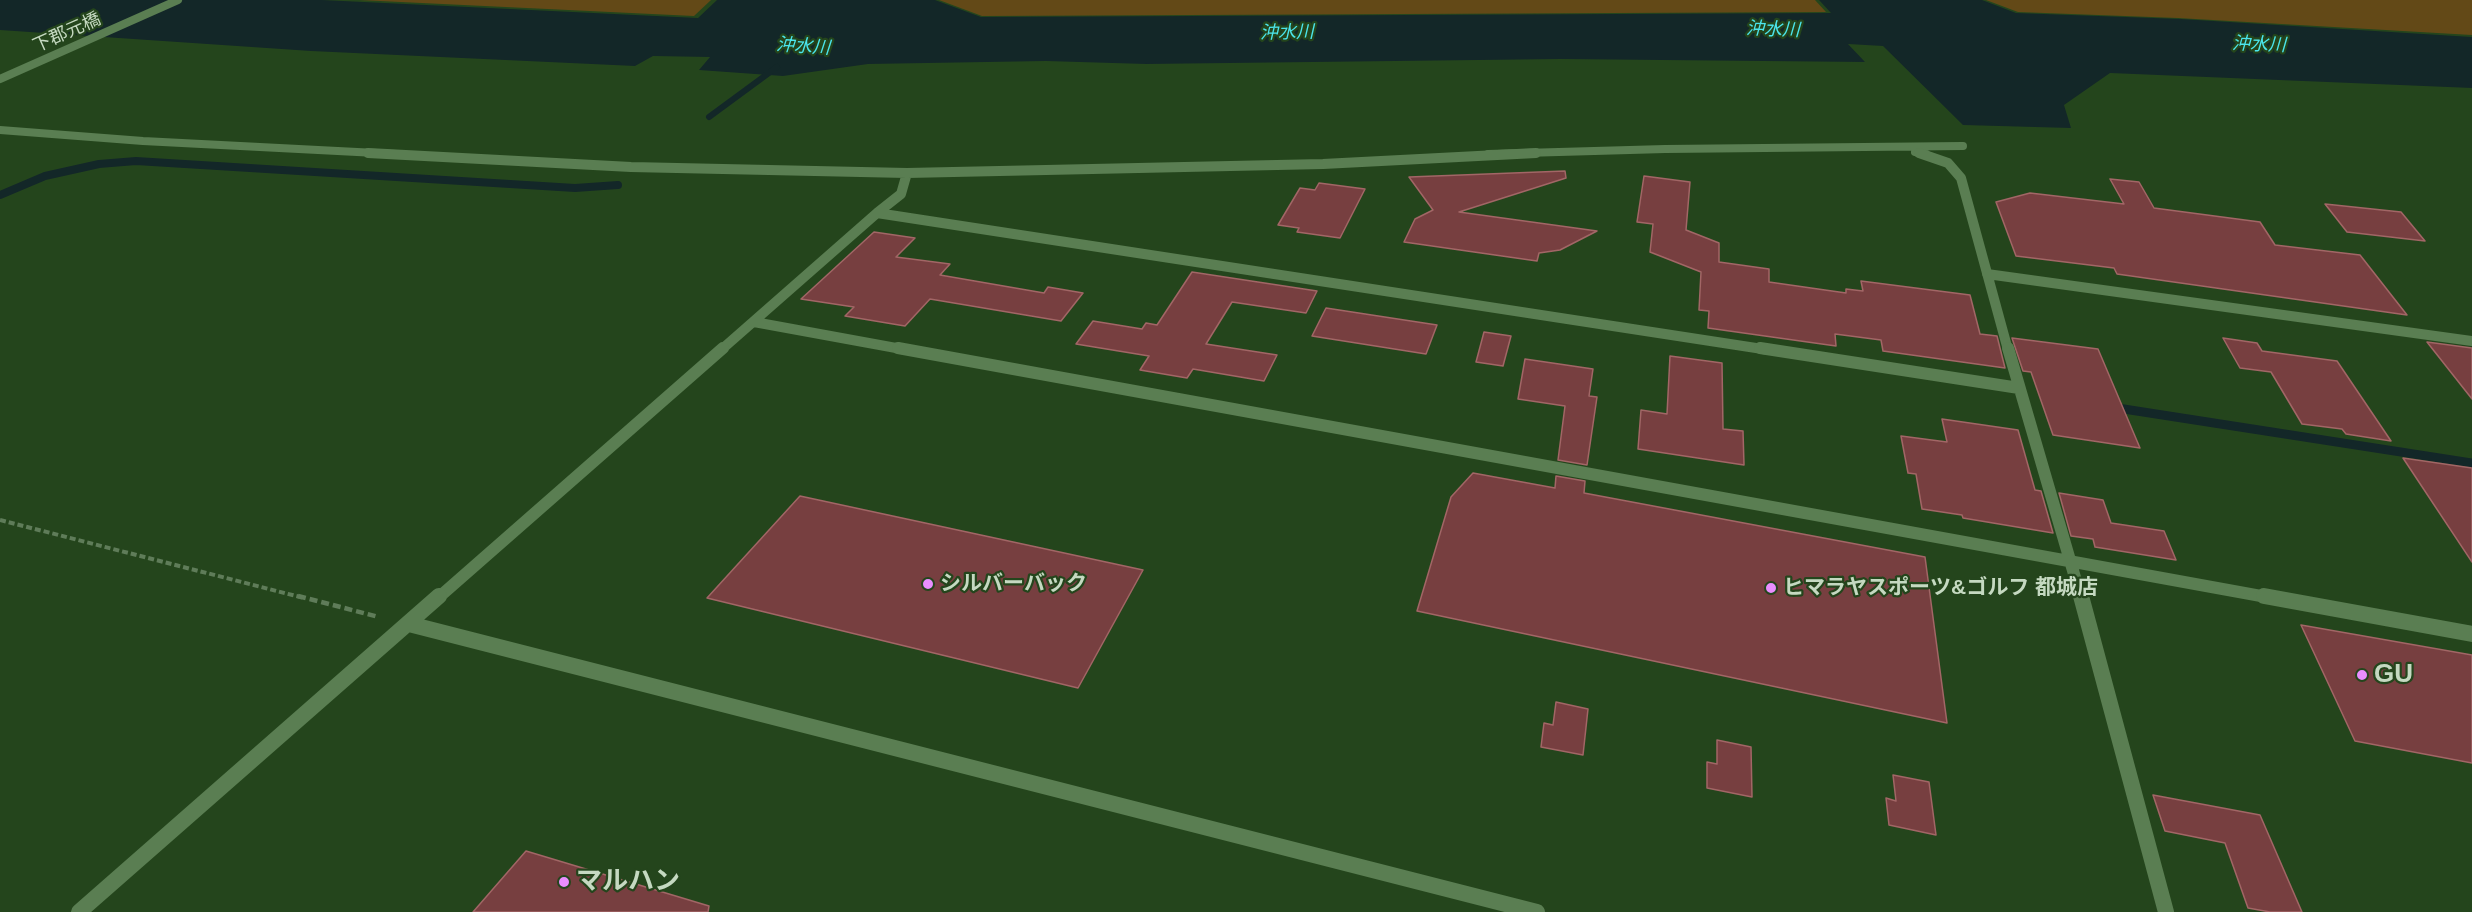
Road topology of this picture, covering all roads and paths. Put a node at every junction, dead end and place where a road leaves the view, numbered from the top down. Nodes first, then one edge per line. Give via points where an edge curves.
1 (178, 0) edge
2 (0, 79) edge
3 (0, 130) edge
4 (1963, 146) dead end
5 (1899, 148) junction
6 (907, 173) junction
7 (877, 213) junction
8 (1987, 274) junction
9 (754, 322) junction
10 (2472, 341) edge
11 (2019, 388) junction
12 (0, 520) edge
13 (2071, 560) junction
14 (409, 624) junction
15 (2472, 634) edge
16 (79, 912) edge
17 (1537, 912) edge
18 (2166, 912) edge

1 - 2 street, 下郡元橋
3 - 6 street via 631,166
4 - 5 street
5 - 6 street via 1665,149 1194,168
5 - 8 street via 1933,156 1956,168
6 - 7 street via 900,194
7 - 9 street
7 - 11 street
8 - 10 street
8 - 11 street
9 - 13 street
9 - 14 street
11 - 13 street
12 - 14 path
13 - 15 street
13 - 18 street
14 - 16 street
14 - 17 street

